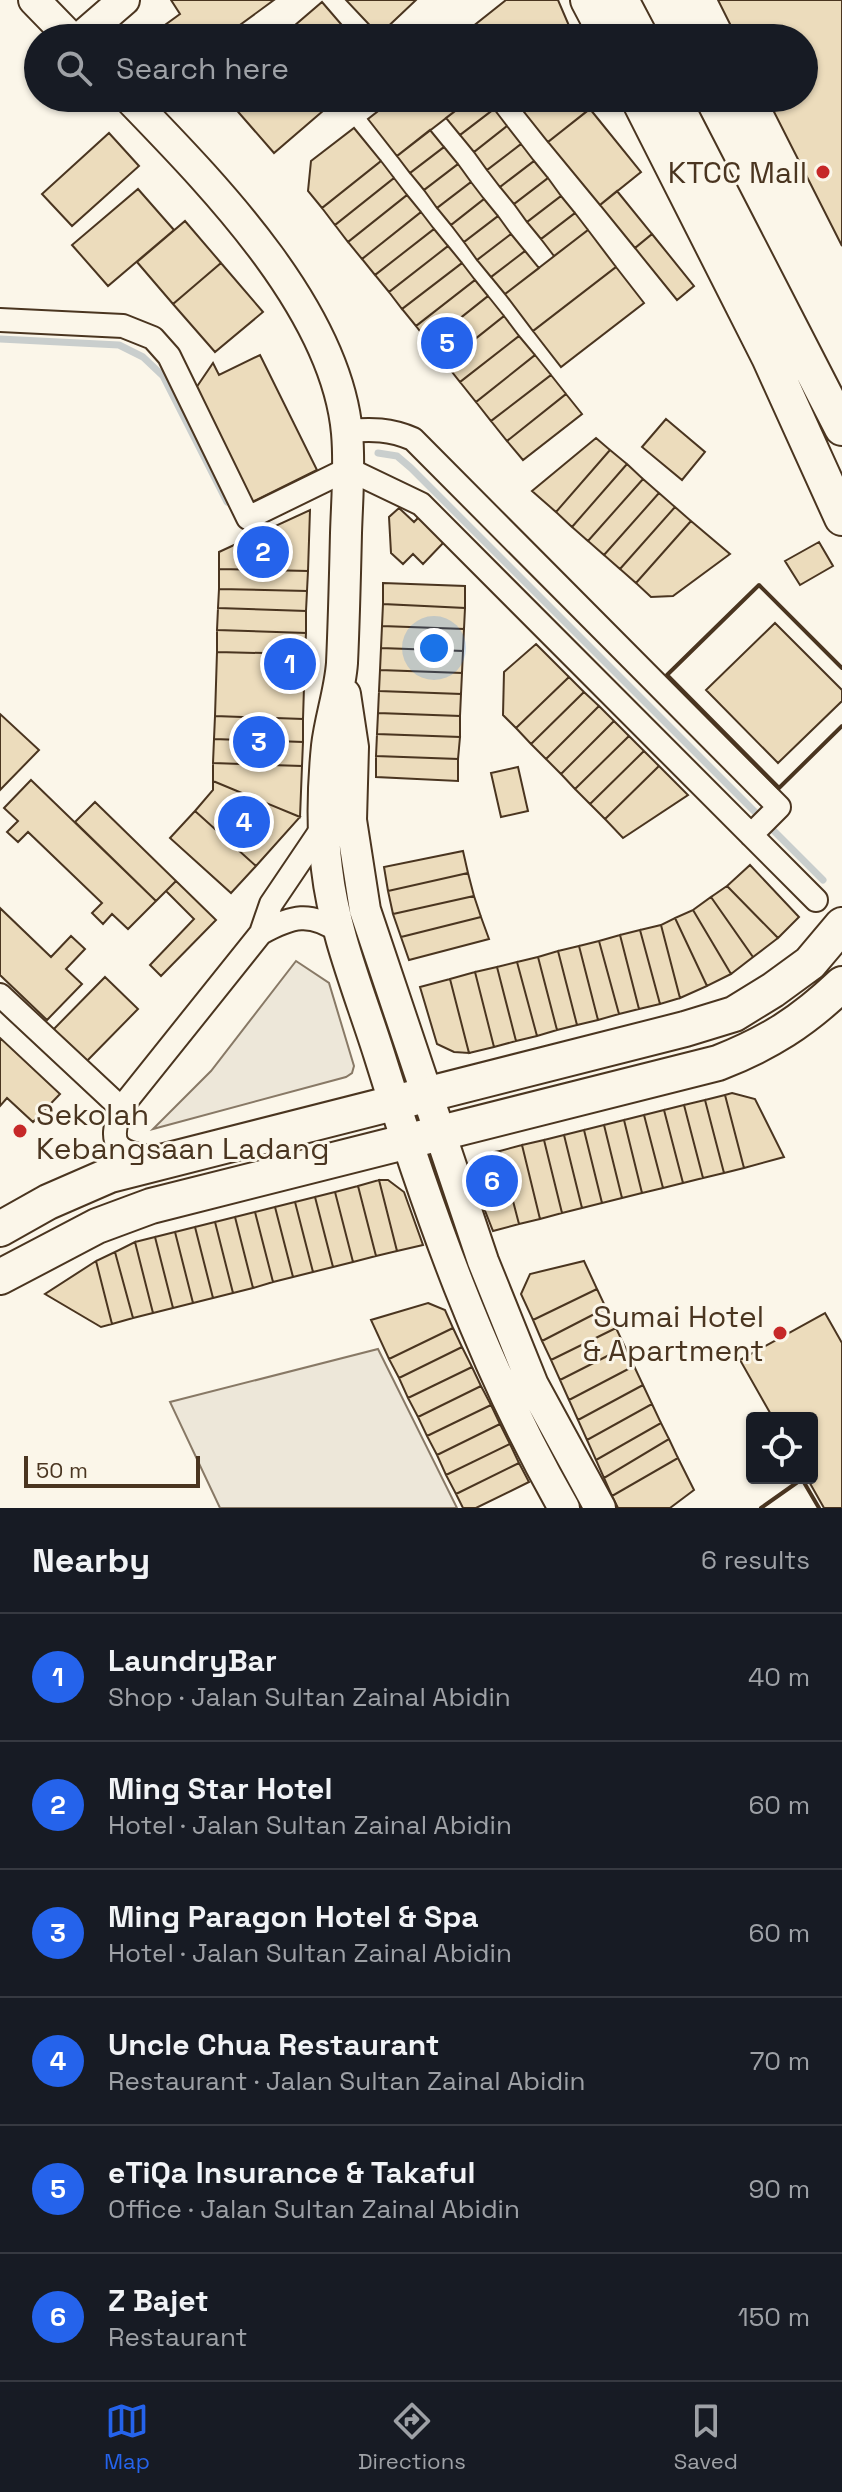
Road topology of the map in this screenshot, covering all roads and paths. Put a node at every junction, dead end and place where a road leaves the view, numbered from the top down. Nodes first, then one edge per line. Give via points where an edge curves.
1 (34, 0) edge
2 (124, 0) edge
3 (588, 0) edge
4 (621, 0) edge
5 (57, 24) edge
6 (96, 24) edge
7 (601, 24) edge
8 (634, 24) edge
9 (142, 112) edge
10 (645, 112) edge
11 (679, 112) edge
12 (0, 320) edge
13 (805, 357) junction
14 (842, 403) edge
15 (842, 428) edge
16 (347, 431) junction
17 (348, 469) junction
18 (842, 518) edge
19 (342, 668) junction
20 (325, 824) junction
21 (751, 835) junction
22 (816, 900) dead end
23 (842, 925) edge
24 (340, 932) junction
25 (261, 933) junction
26 (842, 984) edge
27 (0, 995) edge
28 (410, 1098) junction
29 (121, 1108) junction
30 (422, 1138) junction
31 (166, 1160) junction
32 (0, 1229) edge
33 (0, 1277) edge
34 (564, 1508) edge
35 (600, 1508) edge

1 - 5 street
2 - 6 street
3 - 7 main road
4 - 8 main road
9 - 16 street via 233,212 292,291 334,372
10 - 18 main road via 769,357
11 - 13 main road
12 - 17 street via 123,326 153,338 169,356 248,518
13 - 14 main road
13 - 15 main road
16 - 17 street
16 - 21 street via 378,429 413,439 779,807
17 - 19 street
17 - 21 street via 421,504
19 - 20 street via 327,746
19 - 28 street via 353,747 351,820 363,897
20 - 24 street via 327,870
20 - 25 street via 271,904
21 - 22 street
23 - 28 main road via 810,963 734,1014
24 - 25 street via 307,917
24 - 28 street
25 - 29 street
26 - 30 main road via 816,1009 761,1046 718,1063
27 - 29 street
28 - 30 street
28 - 31 main road
29 - 31 street via 114,1134 118,1147 128,1154
30 - 33 main road via 151,1206 97,1226
30 - 34 street via 451,1270 505,1394
30 - 35 street via 483,1261 533,1385
31 - 32 main road via 110,1175

